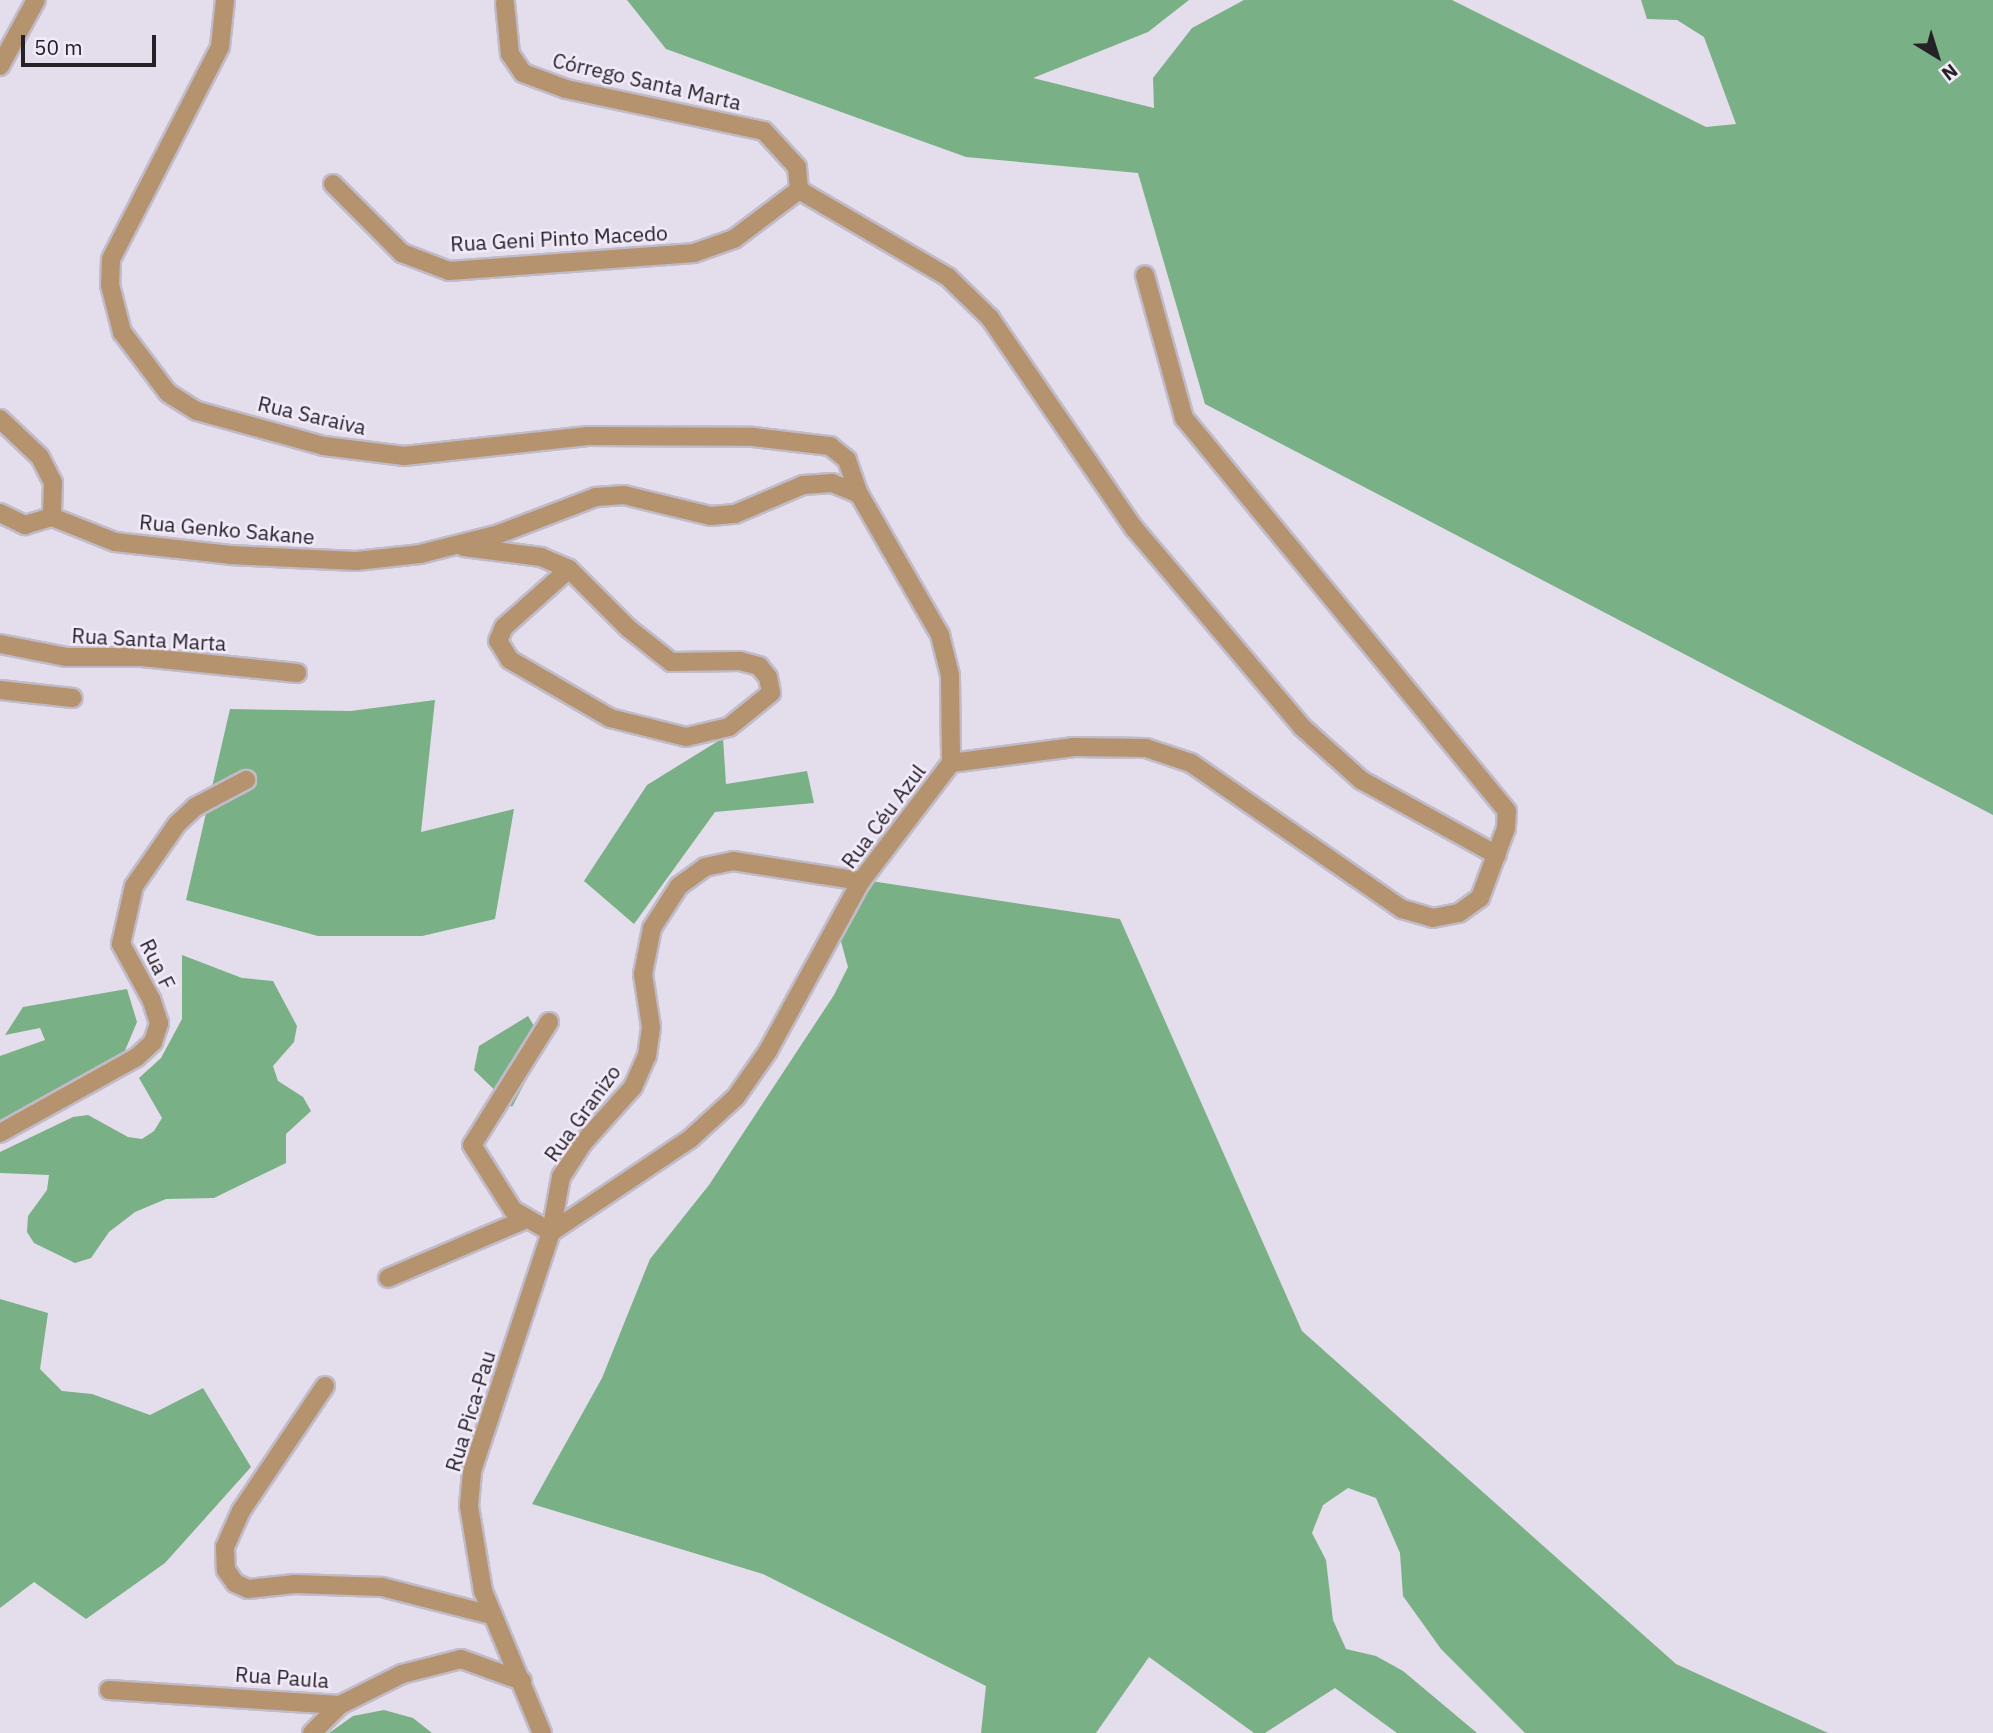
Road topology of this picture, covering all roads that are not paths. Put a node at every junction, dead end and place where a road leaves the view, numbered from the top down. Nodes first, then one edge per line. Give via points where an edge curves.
1 (36, 0) edge
2 (225, 0) edge
3 (505, 3) dead end
4 (0, 66) edge
5 (333, 184) dead end
6 (799, 190) junction
7 (1145, 275) dead end
8 (0, 419) edge
9 (859, 494) junction
10 (0, 513) edge
11 (52, 517) junction
12 (454, 545) junction
13 (569, 569) junction
14 (0, 644) edge
15 (296, 673) dead end
16 (0, 690) edge
17 (74, 698) dead end
18 (951, 763) junction
19 (246, 780) dead end
20 (1497, 855) junction
21 (861, 881) junction
22 (549, 1022) dead end
23 (0, 1133) edge
24 (524, 1220) junction
25 (551, 1232) junction
26 (388, 1278) dead end
27 (325, 1387) dead end
28 (491, 1615) junction
29 (522, 1681) junction
30 (109, 1690) dead end
31 (340, 1704) junction
32 (312, 1733) edge
33 (542, 1733) edge

1 - 4 street
2 - 9 street, Rua Saraiva via 220,47 111,258 110,285 122,332 168,393 197,411 324,446 404,456 588,436 753,437 830,446 847,460
3 - 6 street, Córrego Santa Marta via 510,54 523,73 566,89 764,131 797,167
5 - 6 street, Rua Geni Pinto Macedo via 402,253 449,271 694,253 734,239
6 - 20 street via 948,277 990,318 1134,528 1302,727 1361,780
7 - 20 street via 1184,418 1496,792 1507,811
8 - 11 street via 49,474 56,501
9 - 12 street via 832,483 803,485 735,514 711,516 624,495 596,497
9 - 18 street, Rua Céu Azul via 940,635 950,675
10 - 11 street via 25,525
11 - 12 street, Rua Genko Sakane via 115,542 230,555 356,561
12 - 13 street via 541,557
13 - 13 street via 628,628 671,662 740,661 759,666 771,693 729,727 686,737 610,718 510,660 498,641 505,627
14 - 15 street, Rua Santa Marta via 66,657 142,657
16 - 17 street
18 - 20 street via 1074,747 1146,748 1191,763 1402,909 1433,918 1459,913 1480,898
18 - 21 street, Rua Céu Azul
19 - 23 street, Rua F via 195,807 177,824 134,886 121,944 159,1023 153,1042 137,1057
21 - 25 street, Rua Céu Azul via 768,1051 736,1097 690,1139
21 - 25 street, Rua Granizo via 733,861 705,867 679,886 652,928 643,974 651,1027 647,1056 633,1087 583,1143 561,1177
22 - 24 street via 472,1145
24 - 25 street
24 - 26 street
25 - 28 street, Rua Pica-Pau via 472,1471 469,1506
27 - 28 street via 241,1511 225,1547 226,1570 234,1583 248,1589 295,1584 382,1587
28 - 29 street, Rua Pica-Pau
29 - 31 street, Rua Paula via 488,1665 439,1662
29 - 33 street, Rua Pica-Pau
30 - 31 street, Rua Paula
31 - 32 street

